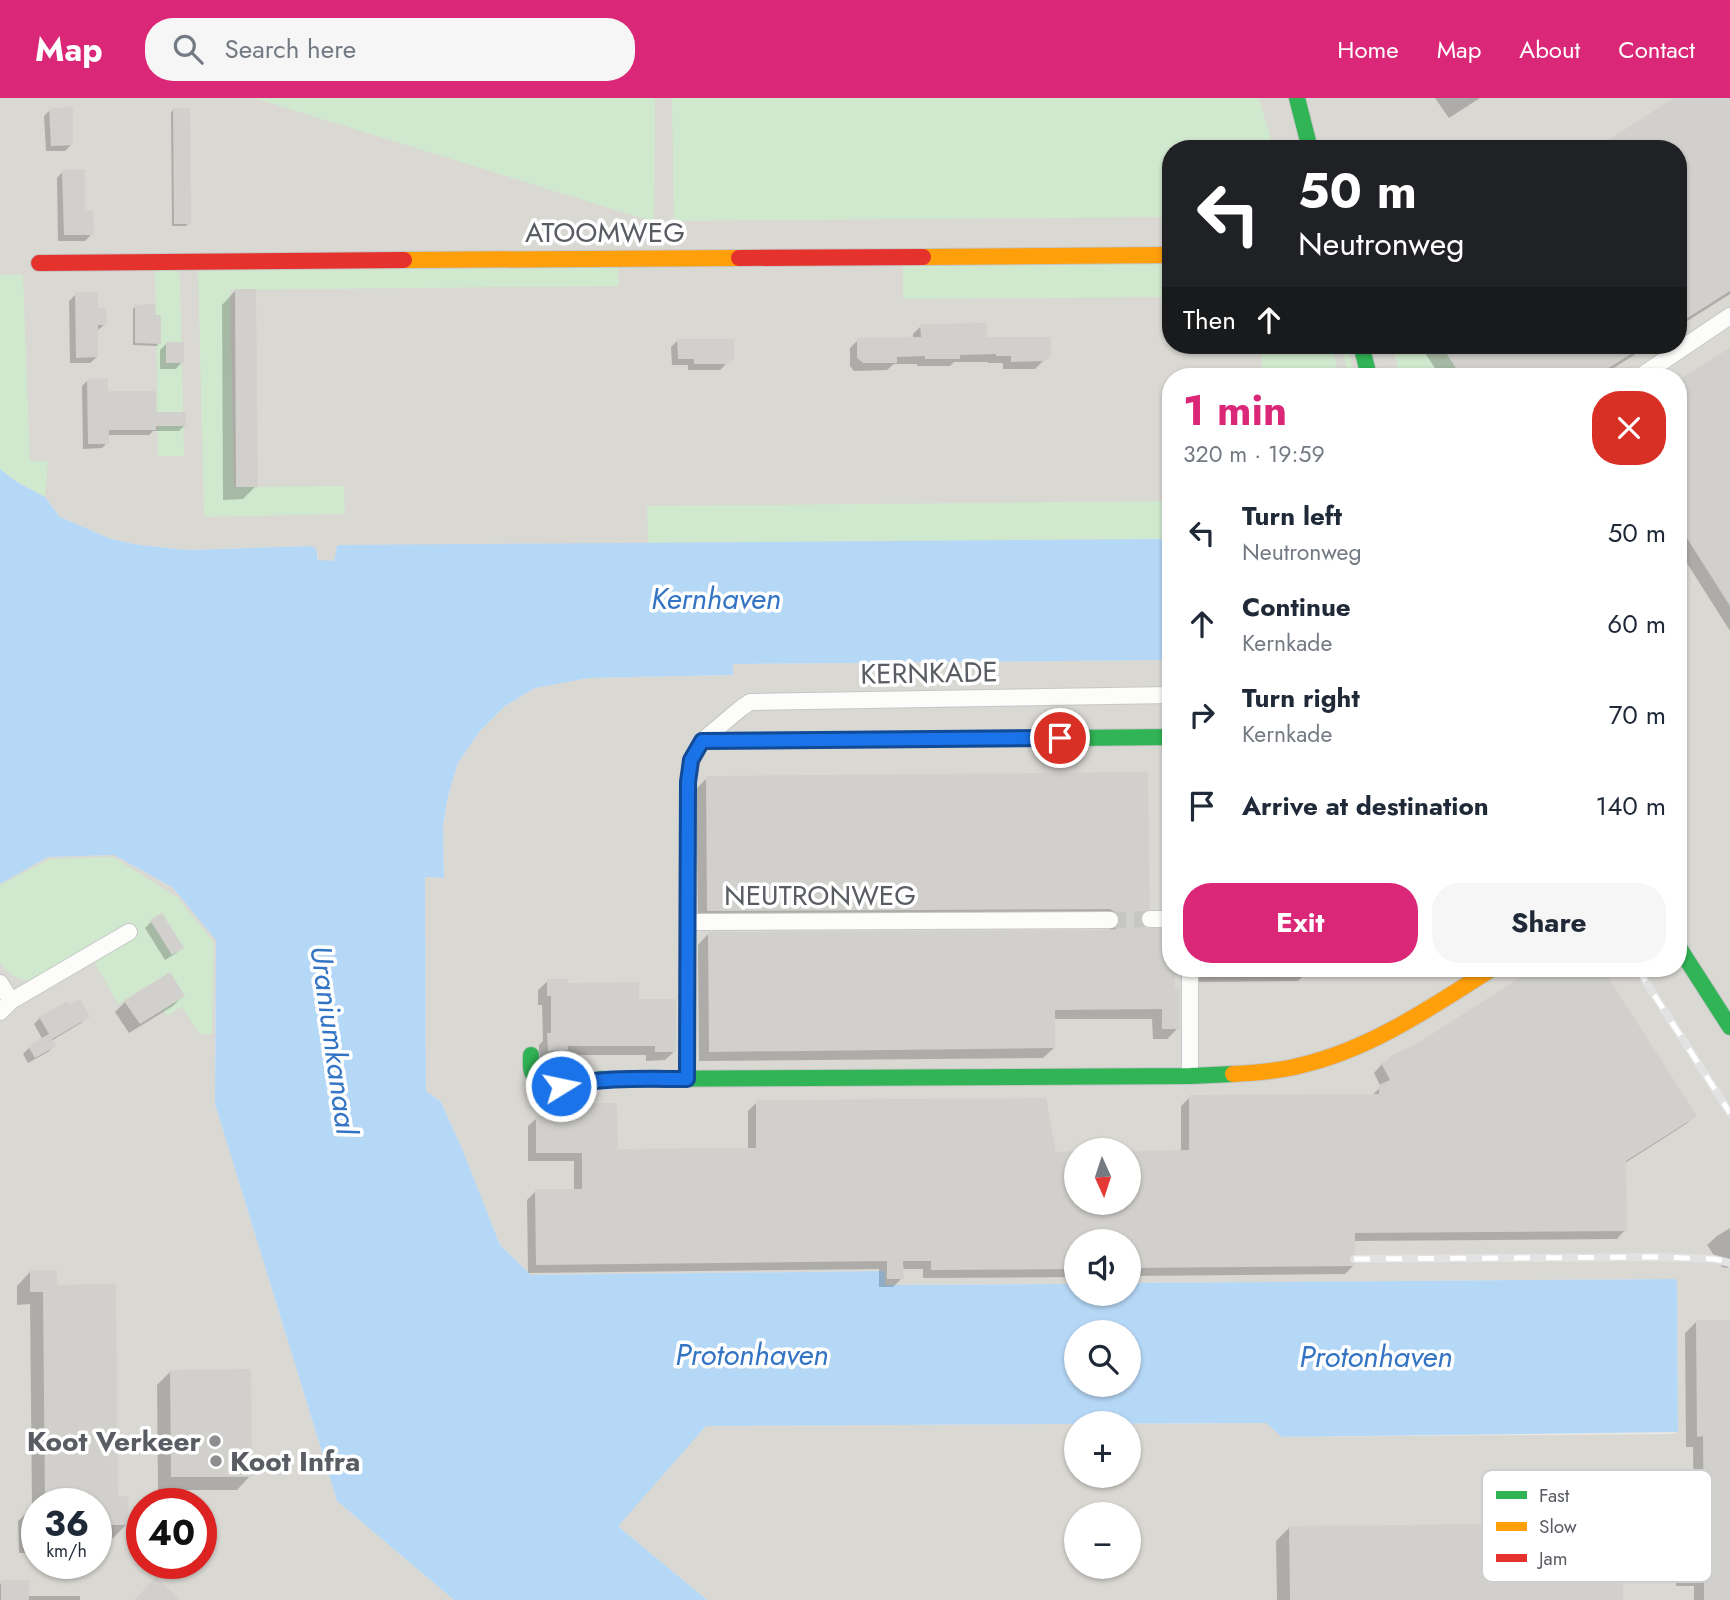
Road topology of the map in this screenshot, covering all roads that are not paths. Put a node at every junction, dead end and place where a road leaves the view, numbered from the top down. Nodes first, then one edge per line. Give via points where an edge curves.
1 (1297, 98) edge
2 (1308, 140) edge
3 (1162, 255) edge
4 (39, 263) dead end
5 (1730, 316) edge
6 (1687, 345) edge
7 (1674, 354) edge
8 (1653, 368) edge
9 (1162, 695) edge
10 (1162, 737) edge
11 (702, 741) junction
12 (1150, 919) tunnel mouth
13 (1162, 919) edge
14 (1110, 920) tunnel mouth
15 (687, 922) junction
16 (129, 932) dead end
17 (1687, 960) edge
18 (1190, 977) edge
19 (1478, 977) edge
20 (0, 983) edge
21 (6, 1006) edge
22 (1730, 1027) edge
23 (531, 1055) dead end
24 (1191, 1076) junction
25 (687, 1079) junction

1 - 2 street
3 - 4 street, ATOOMWEG
5 - 6 street
7 - 8 street
9 - 11 street, KERNKADE via 750,702
10 - 11 street
11 - 15 street, KERNKADE via 691,760 688,782
12 - 13 street
14 - 15 street, NEUTRONWEG
15 - 25 street, NEUTRONWEG
16 - 21 street
17 - 22 street
18 - 24 street
19 - 24 street via 1353,1049 1302,1065
20 - 21 street
23 - 25 street via 531,1071 539,1082 550,1086 602,1079
24 - 25 street

